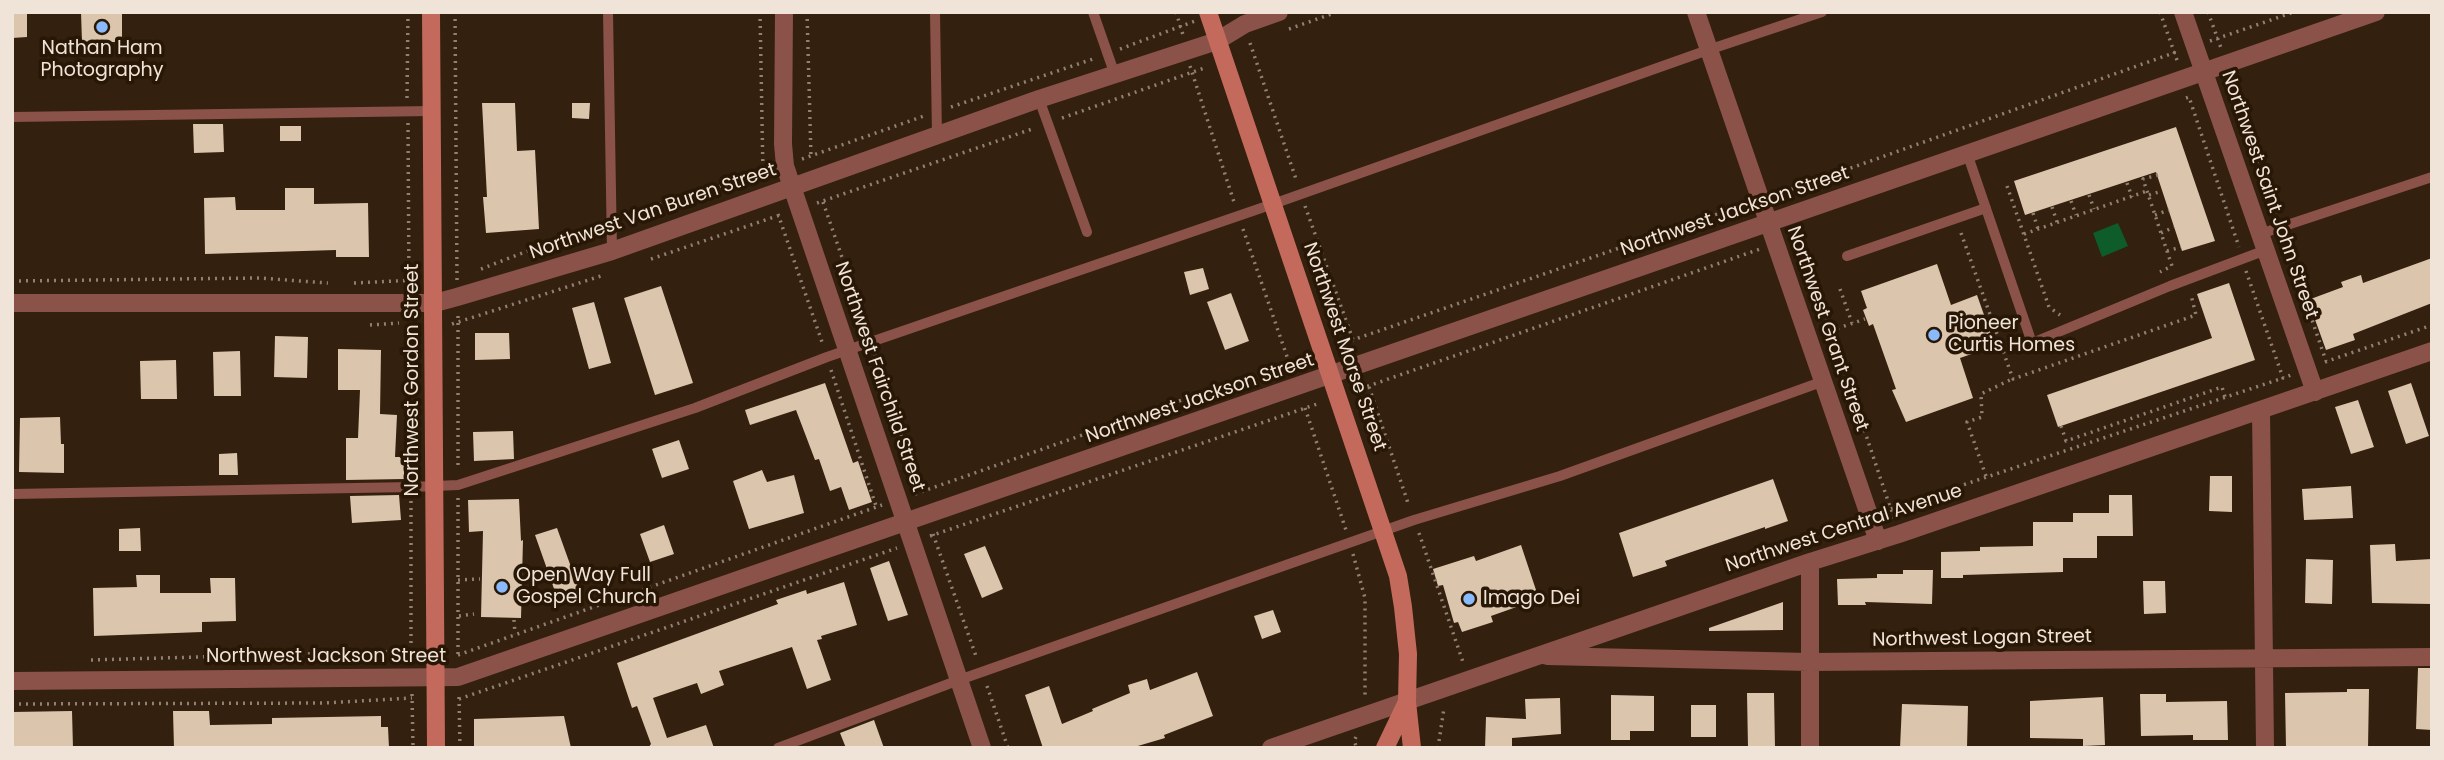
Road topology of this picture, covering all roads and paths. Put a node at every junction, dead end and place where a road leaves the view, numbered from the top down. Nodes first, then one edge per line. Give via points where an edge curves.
1 (408, 12) edge
2 (431, 12) edge
3 (455, 12) edge
4 (608, 12) edge
5 (783, 12) edge
6 (807, 12) edge
7 (935, 12) edge
8 (1093, 12) edge
9 (1279, 12) edge
10 (1337, 12) edge
11 (1696, 12) edge
12 (1822, 12) edge
13 (2160, 12) edge
14 (2183, 12) edge
15 (2208, 12) edge
16 (2294, 12) edge
17 (2376, 12) edge
18 (1208, 14) edge
19 (1245, 24) junction
20 (1287, 30) dead end
21 (1262, 38) dead end
22 (2217, 38) junction
23 (1217, 41) junction
24 (1250, 43) junction
25 (2195, 46) junction
26 (1708, 50) junction
27 (2174, 53) junction
28 (1108, 54) junction
29 (2227, 64) junction
30 (2204, 72) junction
31 (1115, 75) junction
32 (2183, 79) junction
33 (2189, 97) junction
34 (1039, 99) junction
35 (2176, 102) dead end
36 (407, 111) junction
37 (432, 111) junction
38 (936, 112) junction
39 (12, 117) edge
40 (937, 137) junction
41 (1967, 153) junction
42 (811, 155) junction
43 (785, 166) junction
44 (2158, 176) dead end
45 (2432, 177) edge
46 (817, 179) junction
47 (2127, 183) dead end
48 (2007, 186) dead end
49 (792, 187) junction
50 (2162, 191) dead end
51 (2148, 193) junction
52 (1301, 194) junction
53 (2089, 195) dead end
54 (2132, 197) junction
55 (1759, 198) junction
56 (2071, 201) dead end
57 (1273, 204) junction
58 (1986, 208) junction
59 (2052, 208) dead end
60 (2094, 210) junction
61 (2169, 210) dead end
62 (2033, 213) dead end
63 (1793, 215) junction
64 (2155, 215) junction
65 (2077, 216) junction
66 (612, 219) junction
67 (1768, 222) junction
68 (2057, 223) junction
69 (2280, 227) junction
70 (2174, 228) dead end
71 (2038, 229) junction
72 (1087, 232) dead end
73 (2161, 233) junction
74 (2024, 234) junction
75 (2263, 242) junction
76 (2181, 247) dead end
77 (612, 251) junction
78 (2167, 251) junction
79 (1847, 256) dead end
80 (2242, 259) junction
81 (2160, 272) dead end
82 (470, 273) dead end
83 (457, 278) junction
84 (409, 279) junction
85 (434, 280) junction
86 (12, 281) edge
87 (354, 283) dead end
88 (341, 284) dead end
89 (1840, 289) dead end
90 (457, 298) junction
91 (12, 303) edge
92 (409, 303) junction
93 (435, 303) junction
94 (2061, 316) dead end
95 (1865, 319) dead end
96 (1852, 323) junction
97 (2432, 325) edge
98 (1832, 331) junction
99 (1809, 338) junction
100 (1353, 340) junction
101 (871, 342) junction
102 (848, 350) junction
103 (1323, 351) junction
104 (2432, 351) edge
105 (1361, 364) junction
106 (1331, 376) junction
107 (2283, 378) dead end
108 (2013, 379) dead end
109 (1824, 380) junction
110 (2315, 392) junction
111 (2225, 397) junction
112 (2261, 410) junction
113 (2061, 426) dead end
114 (1986, 476) junction
115 (435, 485) junction
116 (458, 485) junction
117 (412, 488) junction
118 (920, 493) junction
119 (12, 494) edge
120 (898, 500) junction
121 (1891, 509) junction
122 (926, 516) junction
123 (1414, 520) junction
124 (906, 523) junction
125 (1384, 532) junction
126 (1899, 534) junction
127 (1878, 541) junction
128 (913, 542) junction
129 (1810, 562) junction
130 (435, 578) junction
131 (480, 579) dead end
132 (458, 580) junction
133 (514, 620) dead end
134 (515, 634) junction
135 (411, 652) junction
136 (458, 655) junction
137 (1533, 656) junction
138 (2432, 657) edge
139 (2264, 658) junction
140 (81, 660) dead end
141 (1809, 662) junction
142 (982, 673) junction
143 (412, 676) junction
144 (436, 677) junction
145 (458, 677) junction
146 (1469, 679) junction
147 (959, 680) junction
148 (12, 681) edge
149 (412, 698) junction
150 (459, 699) junction
151 (1407, 702) junction
152 (12, 704) edge
153 (1445, 706) dead end
154 (1354, 741) dead end
155 (413, 748) edge
156 (436, 748) edge
157 (460, 748) edge
158 (778, 748) edge
159 (982, 748) edge
160 (1008, 748) edge
161 (1271, 748) edge
162 (1357, 748) edge
163 (1385, 748) edge
164 (1412, 748) edge
165 (1438, 748) edge
166 (1810, 748) edge
167 (2265, 748) edge

1 - 36 path, Northwest Gordon Street
2 - 37 main road, Northwest Gordon Street
3 - 83 path
4 - 66 lane
5 - 43 street, Northwest Fairchild Street
6 - 42 path
7 - 38 lane
8 - 28 lane
9 - 19 street, Northwest Van Buren Street
10 - 20 path
11 - 26 street, Northwest Grant Street
12 - 26 lane
13 - 27 path
14 - 25 street, Northwest Saint John Street
15 - 22 path
16 - 22 path
17 - 29 street, Northwest Jackson Street
18 - 23 main road, Northwest Morse Street
18 - 28 path
19 - 23 street, Northwest Van Buren Street
19 - 24 path
21 - 24 path
22 - 25 path
22 - 29 path
23 - 31 street, Northwest Van Buren Street
23 - 57 main road, Northwest Morse Street
24 - 52 path
25 - 27 path
25 - 30 street, Northwest Saint John Street
26 - 52 lane
26 - 55 street, Northwest Grant Street
27 - 32 path
27 - 55 path
28 - 31 lane
28 - 38 path
29 - 30 street, Northwest Jackson Street
29 - 69 path
30 - 32 street, Northwest Jackson Street
30 - 75 street, Northwest Saint John Street
31 - 34 street, Northwest Van Buren Street
32 - 33 path
32 - 41 street, Northwest Jackson Street
33 - 35 path
33 - 80 path
34 - 40 street, Northwest Van Buren Street
34 - 72 lane
36 - 37 lane
36 - 39 lane
36 - 84 path, Northwest Gordon Street
37 - 85 main road, Northwest Gordon Street
38 - 40 lane
38 - 42 path
40 - 46 street, Northwest Van Buren Street
41 - 58 lane
41 - 63 street, Northwest Jackson Street
42 - 43 path
42 - 46 path
43 - 49 street, Northwest Fairchild Street
43 - 66 path
44 - 51 path via 2143,179
45 - 69 lane
46 - 49 street, Northwest Van Buren Street
46 - 101 path
47 - 54 path
48 - 74 path
49 - 77 street, Northwest Van Buren Street
49 - 102 street, Northwest Fairchild Street
50 - 51 path
51 - 54 path
51 - 64 path
52 - 57 lane
52 - 100 path
53 - 60 path
54 - 60 path
55 - 67 street, Northwest Grant Street
55 - 100 path
56 - 65 path
57 - 101 lane
57 - 103 main road, Northwest Morse Street
58 - 79 lane
58 - 80 lane via 2032,343
59 - 68 path
60 - 65 path
61 - 64 path
62 - 71 path
63 - 67 street, Northwest Jackson Street
63 - 98 path
64 - 73 path
65 - 68 path
66 - 77 lane
66 - 82 path
67 - 99 street, Northwest Grant Street
67 - 105 street, Northwest Jackson Street
68 - 71 path
69 - 75 lane
69 - 97 path via 2326,361
70 - 73 path
71 - 74 path
73 - 78 path
74 - 94 path via 2049,307
75 - 80 lane
75 - 110 street, Northwest Saint John Street
76 - 78 path
77 - 90 street, Northwest Van Buren Street
78 - 81 path via 2172,267
83 - 85 path
83 - 90 path
84 - 85 path
84 - 87 path
84 - 92 path, Northwest Gordon Street
85 - 93 main road, Northwest Gordon Street
86 - 88 path via 259,278
89 - 96 path
90 - 93 street, Northwest Van Buren Street
90 - 116 path
91 - 92 street, Northwest Van Buren Street
92 - 93 street, Northwest Van Buren Street
92 - 117 path, Northwest Gordon Street
93 - 115 main road, Northwest Gordon Street
95 - 96 path
96 - 98 path
98 - 99 path
98 - 121 path
99 - 109 street, Northwest Grant Street
100 - 103 path
101 - 102 lane
101 - 118 path
102 - 116 lane via 695,408
102 - 120 street, Northwest Fairchild Street
103 - 106 main road, Northwest Morse Street
103 - 118 path
104 - 110 street, Northwest Central Avenue
105 - 106 street, Northwest Jackson Street
105 - 123 path
106 - 122 street, Northwest Jackson Street
106 - 125 main road, Northwest Morse Street
107 - 111 path
108 - 114 path via 1981,394 1982,417 1967,422
109 - 123 lane via 1560,476
109 - 127 street, Northwest Grant Street
110 - 112 street, Northwest Central Avenue
111 - 113 path via 2221,387 2066,441
111 - 114 path
112 - 126 street, Northwest Central Avenue
112 - 139 street
114 - 121 path
115 - 116 lane
115 - 117 lane
115 - 130 main road, Northwest Gordon Street
116 - 132 path
117 - 119 lane
117 - 135 path, Northwest Gordon Street
118 - 120 path
118 - 122 path
120 - 124 street, Northwest Fairchild Street
120 - 134 path
121 - 126 path
122 - 124 street, Northwest Jackson Street
122 - 142 path
123 - 125 lane
123 - 146 path
124 - 128 street, Northwest Fairchild Street
124 - 145 street, Northwest Jackson Street
125 - 142 lane
125 - 151 main road, Northwest Morse Street via 1404,607
126 - 127 street, Northwest Central Avenue
127 - 129 street, Northwest Central Avenue
128 - 147 street, Northwest Fairchild Street
128 - 150 path
129 - 137 street, Northwest Central Avenue
129 - 141 street
130 - 132 path
130 - 144 main road, Northwest Gordon Street
131 - 132 path
132 - 136 path
133 - 134 path
134 - 136 path
135 - 140 path
135 - 143 path, Northwest Gordon Street
136 - 145 path
137 - 141 street, Northwest Logan Street
137 - 146 street, Northwest Central Avenue
138 - 139 street, Northwest Logan Street
139 - 141 street, Northwest Logan Street
139 - 167 street
141 - 166 street
142 - 147 lane
142 - 160 path
143 - 144 street, Northwest Jackson Street
143 - 148 street, Northwest Jackson Street
143 - 149 path, Northwest Gordon Street
144 - 145 street, Northwest Jackson Street
144 - 156 main road, Northwest Gordon Street
145 - 150 path
146 - 151 street, Northwest Central Avenue
147 - 158 lane
147 - 159 street, Northwest Fairchild Street
149 - 152 path via 324,703
149 - 155 path, Northwest Gordon Street
150 - 157 path
151 - 161 street, Northwest Central Avenue
151 - 163 main road, Northwest Morse Street
151 - 164 main road, Northwest Morse Street
153 - 165 path
154 - 162 path

